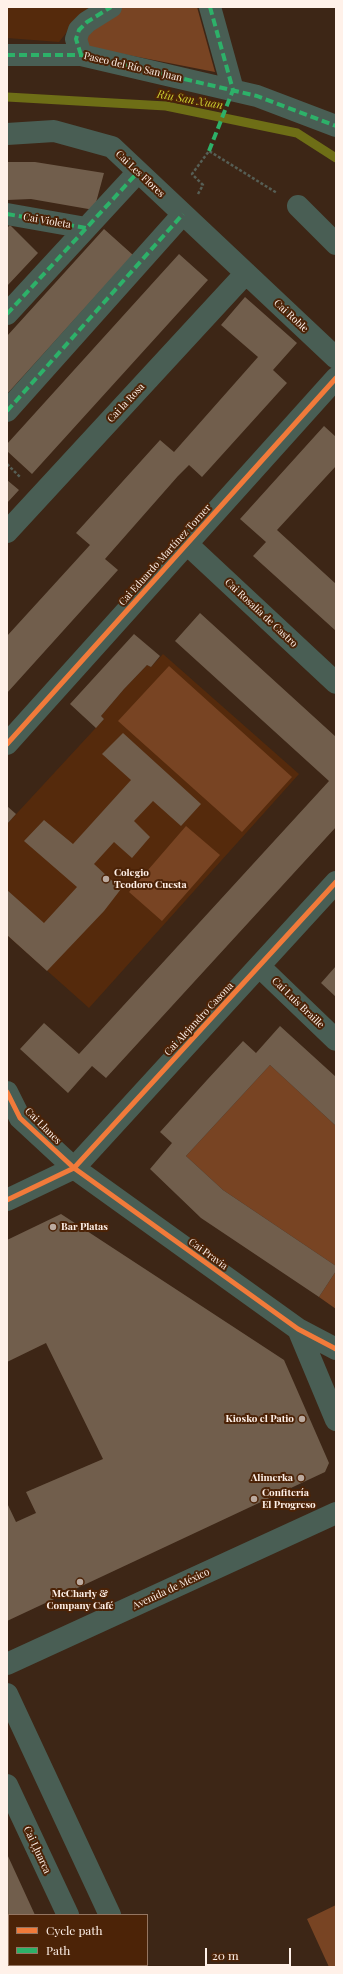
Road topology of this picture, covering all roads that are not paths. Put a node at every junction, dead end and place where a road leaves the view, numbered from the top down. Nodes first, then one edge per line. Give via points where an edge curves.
1 (111, 7) edge
2 (210, 7) edge
3 (81, 54) junction
4 (7, 55) edge
5 (233, 90) junction
6 (336, 126) edge
7 (7, 134) edge
8 (138, 172) junction
9 (298, 206) road end
10 (7, 214) edge
11 (187, 218) junction
12 (86, 228) junction
13 (336, 244) edge
14 (246, 273) junction
15 (7, 314) edge
16 (336, 358) edge
17 (336, 378) edge
18 (7, 410) edge
19 (7, 532) edge
20 (187, 544) junction
21 (336, 683) edge
22 (7, 744) edge
23 (336, 882) edge
24 (260, 967) junction
25 (336, 1040) edge
26 (7, 1092) edge
27 (74, 1168) junction
28 (7, 1200) edge
29 (298, 1329) junction
30 (336, 1349) edge
31 (336, 1365) edge
32 (336, 1420) edge
33 (336, 1513) edge
34 (7, 1664) edge
35 (7, 1694) edge
36 (7, 1785) edge
37 (68, 1914) edge
38 (110, 1914) edge

1 - 3 street via 79,30 76,39
2 - 5 street
3 - 4 street, Paseo del Río San Juan
3 - 5 street, Paseo del Río San Juan
5 - 6 street, Paseo del Río San Juan via 257,96
7 - 8 street, Cai Les Flores via 54,131 112,147
8 - 11 street, Cai Les Flores
8 - 12 street
9 - 13 street
10 - 12 street, Cai Violeta
11 - 14 street, Cai Les Flores
11 - 18 street
12 - 15 street
14 - 16 street, Cai Roble
14 - 19 street, Cai la Rosa
17 - 20 street, Cai Eduardo Martínez Torner
20 - 21 street, Cai Rosalía de Castro
20 - 22 street, Cai Eduardo Martínez Torner
23 - 24 street, Cai Alejandro Casona
24 - 25 street, Cai Luis Braille
24 - 27 street, Cai Alejandro Casona
26 - 27 street, Cai Llanes via 20,1118
27 - 28 street
27 - 29 street, Cai Pravia
29 - 30 street, Cai Pravia
29 - 31 street, Cai Pravia
29 - 32 street
33 - 34 street, Avenida de México
35 - 38 street
36 - 37 street, Cai Ḷḷuarca

